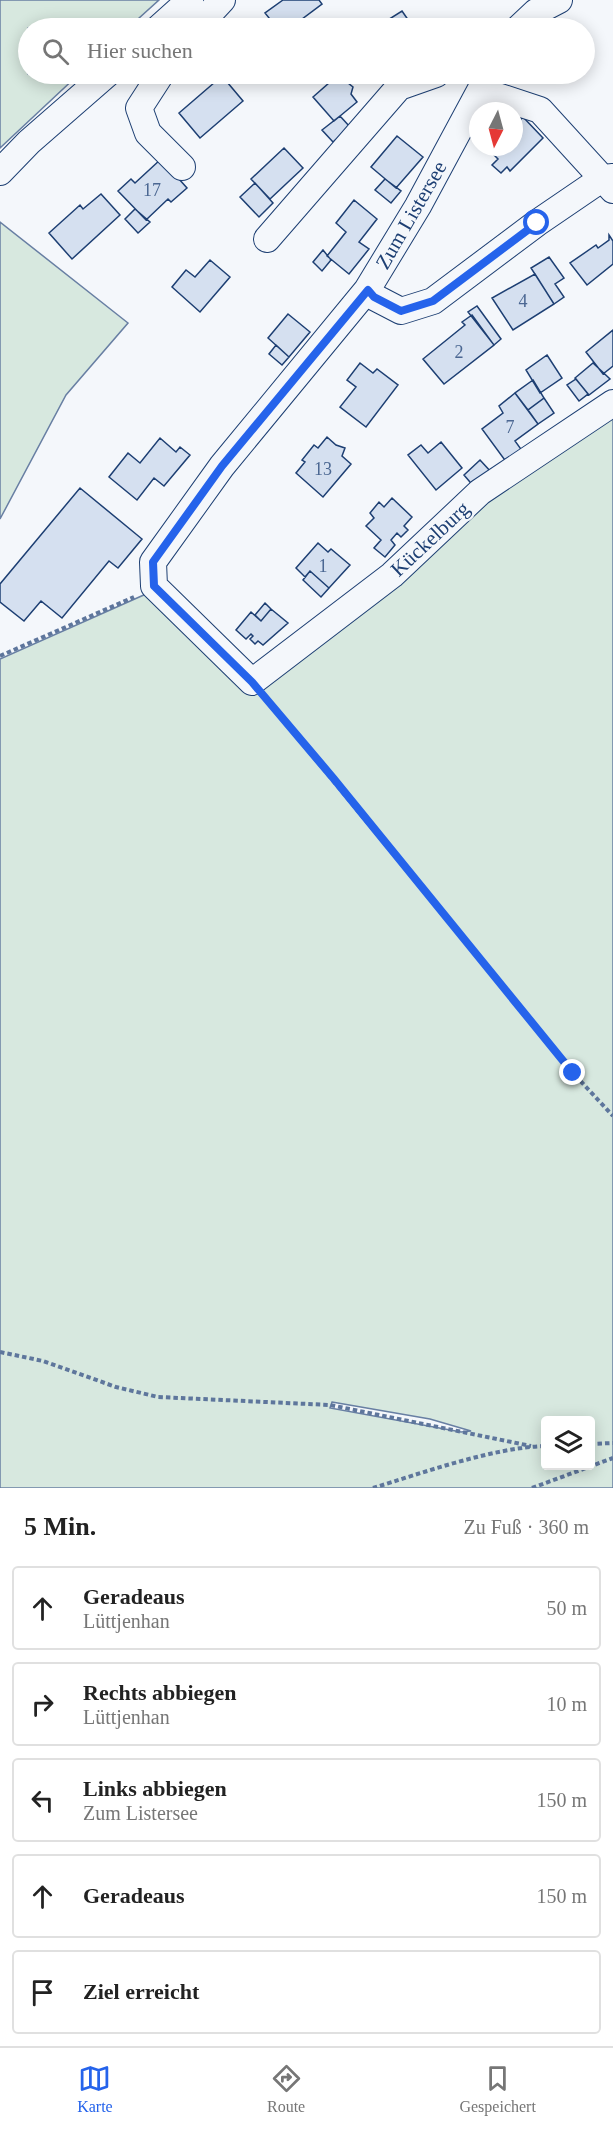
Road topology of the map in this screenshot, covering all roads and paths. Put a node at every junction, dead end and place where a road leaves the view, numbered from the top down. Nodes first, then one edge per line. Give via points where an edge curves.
1 (190, 0) edge
2 (222, 0) edge
3 (559, 0) edge
4 (170, 18) edge
5 (205, 18) edge
6 (530, 18) edge
7 (96, 84) edge
8 (155, 84) edge
9 (408, 84) edge
10 (484, 84) edge
11 (489, 84) edge
12 (182, 167) dead end
13 (0, 172) edge
14 (610, 182) edge
15 (267, 239) dead end
16 (368, 290) junction
17 (613, 403) edge
18 (155, 588) junction
19 (0, 656) edge
20 (252, 682) junction
21 (613, 1116) edge
22 (0, 1352) edge
23 (613, 1443) edge
24 (595, 1444) edge
25 (531, 1446) junction
26 (541, 1446) edge
27 (613, 1458) edge
28 (373, 1488) edge
29 (532, 1488) edge

1 - 4 street
2 - 5 street
3 - 6 street
7 - 13 street
8 - 12 street via 140,108 148,133
9 - 15 street via 399,87
10 - 16 street, Zum Listersee
11 - 14 street via 540,110
14 - 16 street via 537,223 433,301 401,311
16 - 18 street, Zum Listersee via 194,504 153,562
17 - 20 street, Kückelburg via 480,492 392,575
18 - 19 path
18 - 20 street
20 - 21 path via 573,1073
22 - 25 path via 43,1361 116,1387 158,1397 330,1405
23 - 24 path
25 - 26 path
25 - 28 path
27 - 29 path

